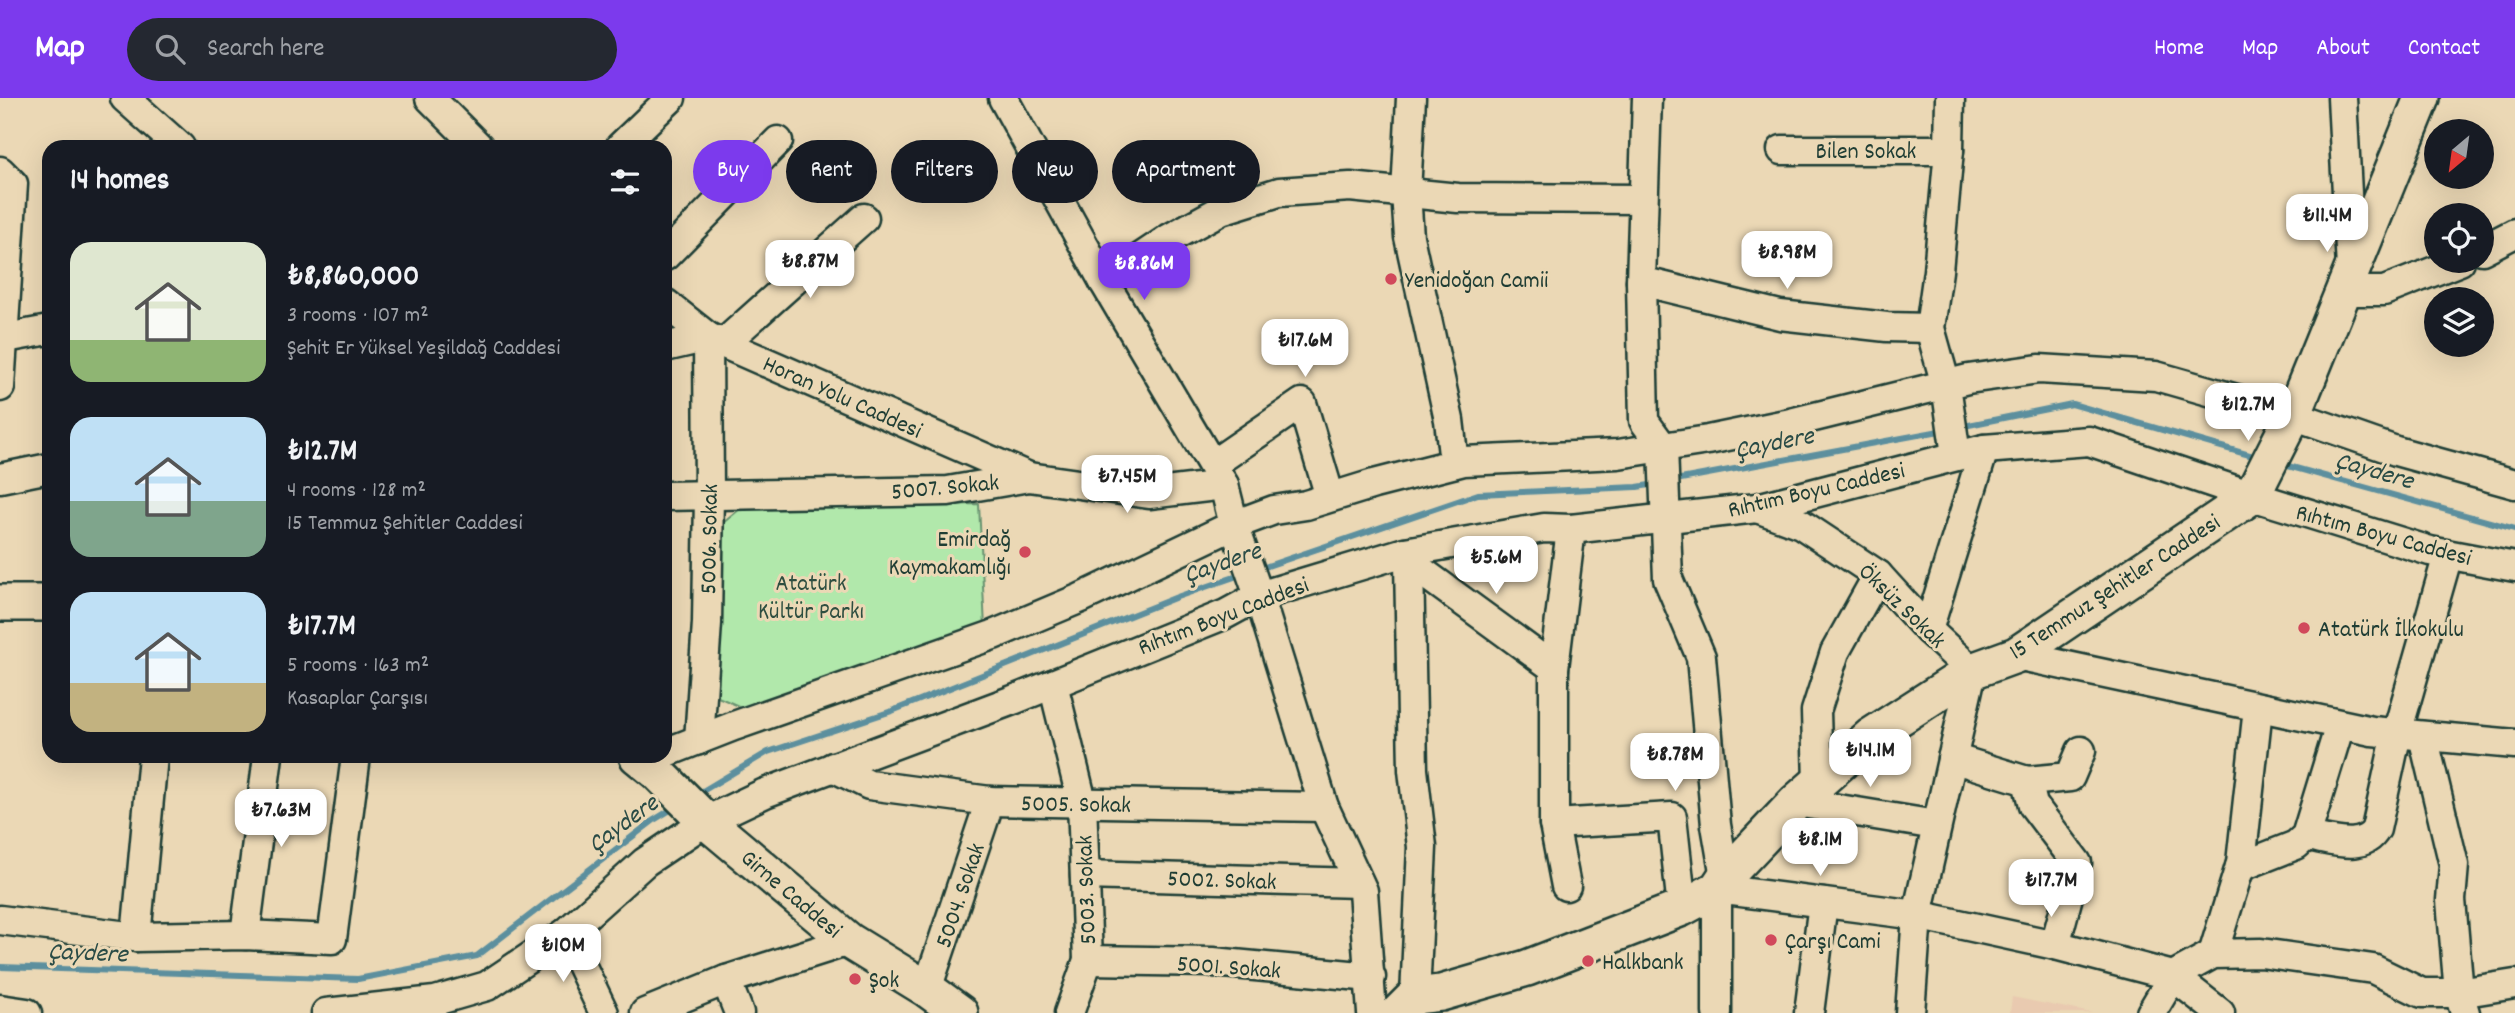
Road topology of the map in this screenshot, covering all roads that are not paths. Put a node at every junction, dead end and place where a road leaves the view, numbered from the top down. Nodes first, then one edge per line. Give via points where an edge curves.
1 (125, 98) edge
2 (430, 98) edge
3 (671, 98) edge
4 (1003, 98) edge
5 (1410, 98) edge
6 (1647, 98) edge
7 (1950, 98) edge
8 (2342, 98) edge
9 (2422, 98) edge
10 (172, 140) edge
11 (472, 140) edge
12 (627, 140) edge
13 (778, 141) dead end
14 (1782, 150) dead end
15 (1949, 150) junction
16 (0, 171) edge
17 (1406, 193) junction
18 (1643, 199) junction
19 (864, 218) dead end
20 (2515, 233) edge
21 (2494, 244) edge
22 (672, 249) edge
23 (2429, 273) edge
24 (2347, 280) junction
25 (1641, 281) junction
26 (1104, 282) junction
27 (672, 308) edge
28 (1930, 328) junction
29 (42, 331) edge
30 (1, 340) edge
31 (715, 341) junction
32 (672, 346) edge
33 (1946, 385) junction
34 (0, 387) edge
35 (2289, 424) junction
36 (1663, 447) junction
37 (1984, 449) junction
38 (1956, 455) junction
39 (1454, 463) junction
40 (42, 469) edge
41 (1218, 475) junction
42 (1029, 477) junction
43 (0, 478) edge
44 (2515, 484) edge
45 (2256, 487) junction
46 (709, 494) junction
47 (672, 495) edge
48 (1329, 497) junction
49 (1757, 508) junction
50 (1667, 519) junction
51 (1234, 525) junction
52 (1571, 528) junction
53 (2448, 555) junction
54 (1407, 557) junction
55 (2515, 567) edge
56 (1878, 575) junction
57 (1259, 596) junction
58 (0, 603) edge
59 (42, 603) edge
60 (1928, 630) junction
61 (2016, 655) junction
62 (1554, 668) junction
63 (1972, 671) junction
64 (1053, 684) junction
65 (2258, 708) junction
66 (2340, 725) junction
67 (2410, 734) junction
68 (699, 740) junction
69 (2515, 744) edge
70 (2081, 751) dead end
71 (672, 752) edge
72 (1952, 758) junction
73 (152, 763) edge
74 (267, 763) edge
75 (355, 763) edge
76 (656, 763) edge
77 (833, 767) junction
78 (2027, 781) junction
79 (1807, 792) junction
80 (990, 801) junction
81 (1082, 802) junction
82 (1324, 807) junction
83 (706, 821) junction
84 (1554, 824) junction
85 (1936, 825) junction
86 (2306, 836) junction
87 (2240, 867) junction
88 (1085, 875) junction
89 (1359, 883) junction
90 (1721, 883) junction
91 (1566, 886) dead end
92 (1823, 903) junction
93 (1682, 908) junction
94 (1917, 915) junction
95 (0, 920) edge
96 (566, 933) junction
97 (245, 935) junction
98 (136, 937) junction
99 (849, 941) junction
100 (2055, 945) junction
101 (2213, 954) junction
102 (1088, 960) junction
103 (2173, 976) junction
104 (1370, 977) junction
105 (726, 980) junction
106 (2515, 984) edge
107 (927, 989) junction
108 (2462, 1003) edge
109 (1406, 1005) edge
110 (0, 1009) edge
111 (957, 1012) edge
112 (27, 1013) edge
113 (326, 1013) edge
114 (604, 1013) edge
115 (645, 1013) edge
116 (739, 1013) edge
117 (1069, 1013) edge
118 (1373, 1013) edge
119 (1717, 1013) edge
120 (1809, 1013) edge
121 (1910, 1013) edge
122 (2151, 1013) edge
123 (2220, 1013) edge

1 - 10 street
2 - 11 street
3 - 12 street
4 - 26 street
5 - 17 street
6 - 18 street
7 - 15 street
8 - 24 street
9 - 24 main road, 15 Temmuz Şehitler Caddesi
13 - 22 street
14 - 15 street, Bilen Sokak
15 - 28 street
16 - 30 street via 13,184
17 - 18 street via 1458,198
17 - 26 street via 1350,187 1279,192 1221,209
17 - 39 street via 1409,237
18 - 25 street
19 - 31 street
20 - 21 street
23 - 24 street via 2384,291
24 - 35 main road, 15 Temmuz Şehitler Caddesi
25 - 28 street via 1780,315
25 - 36 street via 1644,421
26 - 41 street
27 - 31 street, Horan Yolu Caddesi
28 - 33 street
29 - 30 street
30 - 34 street
31 - 32 street
31 - 42 street, Horan Yolu Caddesi
31 - 46 street, 5006. Sokak
33 - 35 street via 2039,369 2156,376
33 - 36 street via 1786,424
33 - 38 street
35 - 44 street
35 - 45 main road, 15 Temmuz Şehitler Caddesi
36 - 39 street via 1618,454
36 - 50 street
37 - 38 street, Rıhtım Boyu Caddesi
37 - 45 street, Rıhtım Boyu Caddesi via 2090,442
37 - 60 street
38 - 49 street, Rıhtım Boyu Caddesi
39 - 48 street
40 - 43 street
41 - 42 street, 5007. Sokak via 1149,494
41 - 48 street via 1302,403
41 - 51 street
42 - 46 street, 5007. Sokak via 948,491
45 - 53 street, Rıhtım Boyu Caddesi
45 - 61 main road, 15 Temmuz Şehitler Caddesi
46 - 47 street, 5007. Sokak
46 - 68 street, 5006. Sokak
48 - 51 street
49 - 50 street, Rıhtım Boyu Caddesi
49 - 56 street, Öksüz Sokak via 1801,524
50 - 52 street, Rıhtım Boyu Caddesi
50 - 90 street via 1668,579 1701,657
51 - 57 street
51 - 68 street via 993,635
52 - 54 street, Rıhtım Boyu Caddesi via 1544,528
52 - 62 street
53 - 55 street, Rıhtım Boyu Caddesi
53 - 67 street
54 - 57 street, Rıhtım Boyu Caddesi
54 - 62 street
54 - 109 street via 1413,770 1422,847
56 - 60 street, Öksüz Sokak
56 - 79 street via 1835,652 1816,711
57 - 64 street, Rıhtım Boyu Caddesi via 1226,614
57 - 82 street
58 - 59 main road
60 - 63 street, Öksüz Sokak
61 - 63 main road, 15 Temmuz Şehitler Caddesi
61 - 65 street
62 - 84 street
63 - 72 street
63 - 79 main road, 15 Temmuz Şehitler Caddesi via 1871,736
64 - 77 street, Rıhtım Boyu Caddesi
64 - 81 street, 5003. Sokak
65 - 66 street
65 - 87 street
66 - 67 street
66 - 86 street
67 - 69 street
67 - 86 street via 2374,835 2359,843
67 - 108 street via 2454,865 2451,900
68 - 71 street
70 - 78 street via 2070,777
72 - 78 street
72 - 85 street
73 - 98 street
74 - 97 street
75 - 97 street via 332,939
76 - 83 main road, Girne Caddesi
77 - 80 street, 5005. Sokak via 869,785
77 - 83 street, Rıhtım Boyu Caddesi
78 - 100 street via 2033,805 2077,863
79 - 85 street
79 - 90 main road, 15 Temmuz Şehitler Caddesi
80 - 81 street, 5005. Sokak
80 - 107 street, 5004. Sokak
81 - 82 street, 5005. Sokak
81 - 88 street, 5003. Sokak
82 - 89 street
83 - 96 street, Rıhtım Boyu Caddesi via 645,862
83 - 99 main road, Girne Caddesi
84 - 91 street
84 - 93 street via 1672,817
85 - 94 street
86 - 87 street via 2296,845
87 - 101 street
88 - 89 street, 5002. Sokak
88 - 102 street, 5003. Sokak
89 - 104 street
90 - 92 street
90 - 93 main road, 15 Temmuz Şehitler Caddesi
90 - 119 street
92 - 94 street
92 - 120 street
93 - 109 main road, 15 Temmuz Şehitler Caddesi via 1527,968
94 - 100 street
94 - 121 street
95 - 98 street
96 - 113 street, Rıhtım Boyu Caddesi via 487,986 435,1001
96 - 114 street
97 - 98 street
99 - 105 street
99 - 107 main road, Girne Caddesi
100 - 103 street
101 - 103 street
101 - 108 street via 2261,953 2373,969 2422,993
102 - 104 street, 5001. Sokak via 1213,962
102 - 117 street, 5003. Sokak
103 - 122 street
103 - 123 street
104 - 118 street
105 - 115 street
105 - 116 street
106 - 108 street
107 - 111 main road, Girne Caddesi
110 - 112 street

